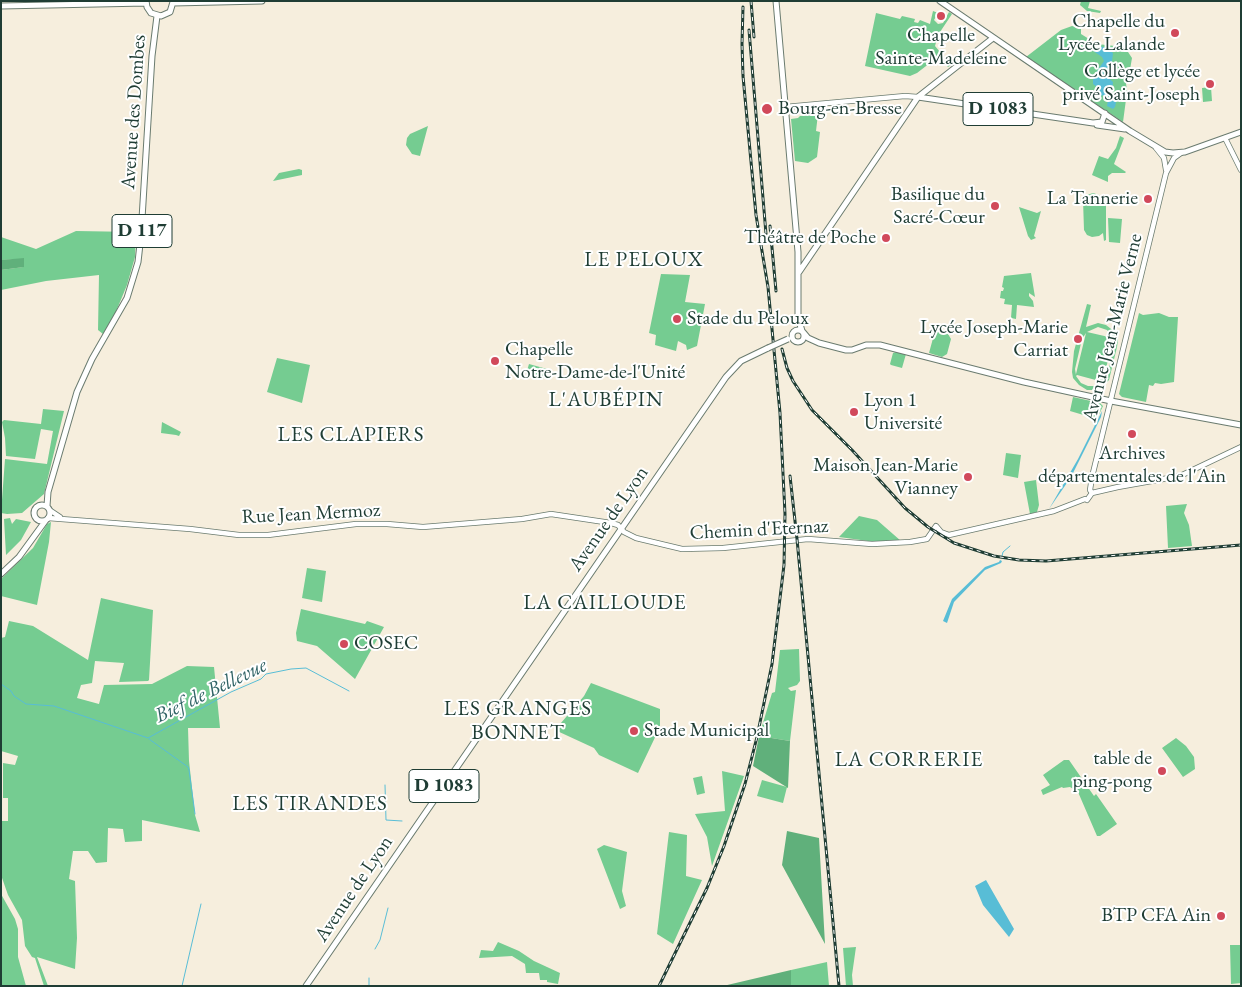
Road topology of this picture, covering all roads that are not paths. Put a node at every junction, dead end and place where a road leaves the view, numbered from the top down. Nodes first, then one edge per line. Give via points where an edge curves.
1 (262, 1) edge
2 (776, 1) edge
3 (940, 1) edge
4 (146, 2) edge
5 (173, 2) edge
6 (1, 6) edge
7 (157, 16) junction
8 (992, 38) junction
9 (918, 96) junction
10 (784, 107) junction
11 (1104, 113) junction
12 (1079, 121) junction
13 (1130, 132) junction
14 (1241, 132) edge
15 (1224, 138) junction
16 (1156, 147) junction
17 (1185, 152) junction
18 (1241, 170) edge
19 (1166, 173) junction
20 (798, 255) junction
21 (808, 255) junction
22 (798, 263) junction
23 (798, 275) junction
24 (798, 317) junction
25 (803, 332) junction
26 (792, 336) junction
27 (802, 341) junction
28 (819, 344) junction
29 (1111, 401) junction
30 (1241, 424) edge
31 (1241, 447) edge
32 (48, 492) junction
33 (1091, 492) junction
34 (1085, 499) joint
35 (41, 504) junction
36 (49, 508) junction
37 (61, 518) junction
38 (37, 519) junction
39 (47, 519) junction
40 (621, 528) junction
41 (941, 532) junction
42 (36, 533) junction
43 (931, 534) junction
44 (1, 574) edge
45 (306, 986) edge

1 - 5 main road
2 - 10 main road
3 - 8 main road
4 - 6 main road
4 - 7 main road via 151,13
5 - 7 main road via 168,14
7 - 32 main road, Avenue des Dombes / D 117 via 138,262 126,298 77,392
8 - 9 main road
8 - 11 main road
9 - 10 street
9 - 12 main road, D 1083
9 - 21 main road
10 - 20 main road
11 - 12 main road, D 1083 via 1100,123
11 - 13 main road, D 1083
12 - 13 main road, D 1083
13 - 16 main road, D 1083
14 - 15 main road, D 1083
15 - 17 main road, D 1083
15 - 18 street
16 - 17 main road, D 1083 via 1170,153
16 - 19 street via 1164,158
17 - 19 street via 1174,158
19 - 29 street, Avenue Jean-Marie Verne
20 - 21 main road
20 - 22 main road
21 - 22 main road
21 - 23 main road
22 - 23 main road
23 - 24 main road
24 - 25 main road
24 - 26 main road
25 - 26 main road via 797,330
25 - 27 main road
25 - 28 main road
26 - 27 main road via 798,342
26 - 40 main road, Avenue de Lyon / D 1083, bridge via 741,361 731,370
27 - 28 main road
28 - 29 main road via 846,350 866,344 880,345
29 - 30 main road
29 - 33 street, Avenue Jean-Marie Verne
31 - 33 street via 1180,476
32 - 35 main road, Avenue des Dombes / D 117
32 - 36 main road, Avenue des Dombes / D 117
33 - 34 street, Avenue Jean-Marie Verne via 1087,491
34 - 41 street, Chemin d'Eternaz via 1019,520 949,535
35 - 36 main road
35 - 38 main road via 34,509
36 - 37 street, Rue Jean Mermoz
36 - 39 main road
37 - 39 street, Rue Jean Mermoz
37 - 40 street, Rue Jean Mermoz via 248,535 356,524 425,527 545,514 610,523
38 - 39 main road
38 - 42 main road
39 - 42 main road
40 - 43 street, Chemin d'Eternaz via 636,538 682,549 802,539 890,544 924,540
40 - 45 main road, Avenue de Lyon / D 1083
41 - 43 street, Chemin d'Eternaz
41 - 43 street via 936,526
42 - 44 main road via 19,557

